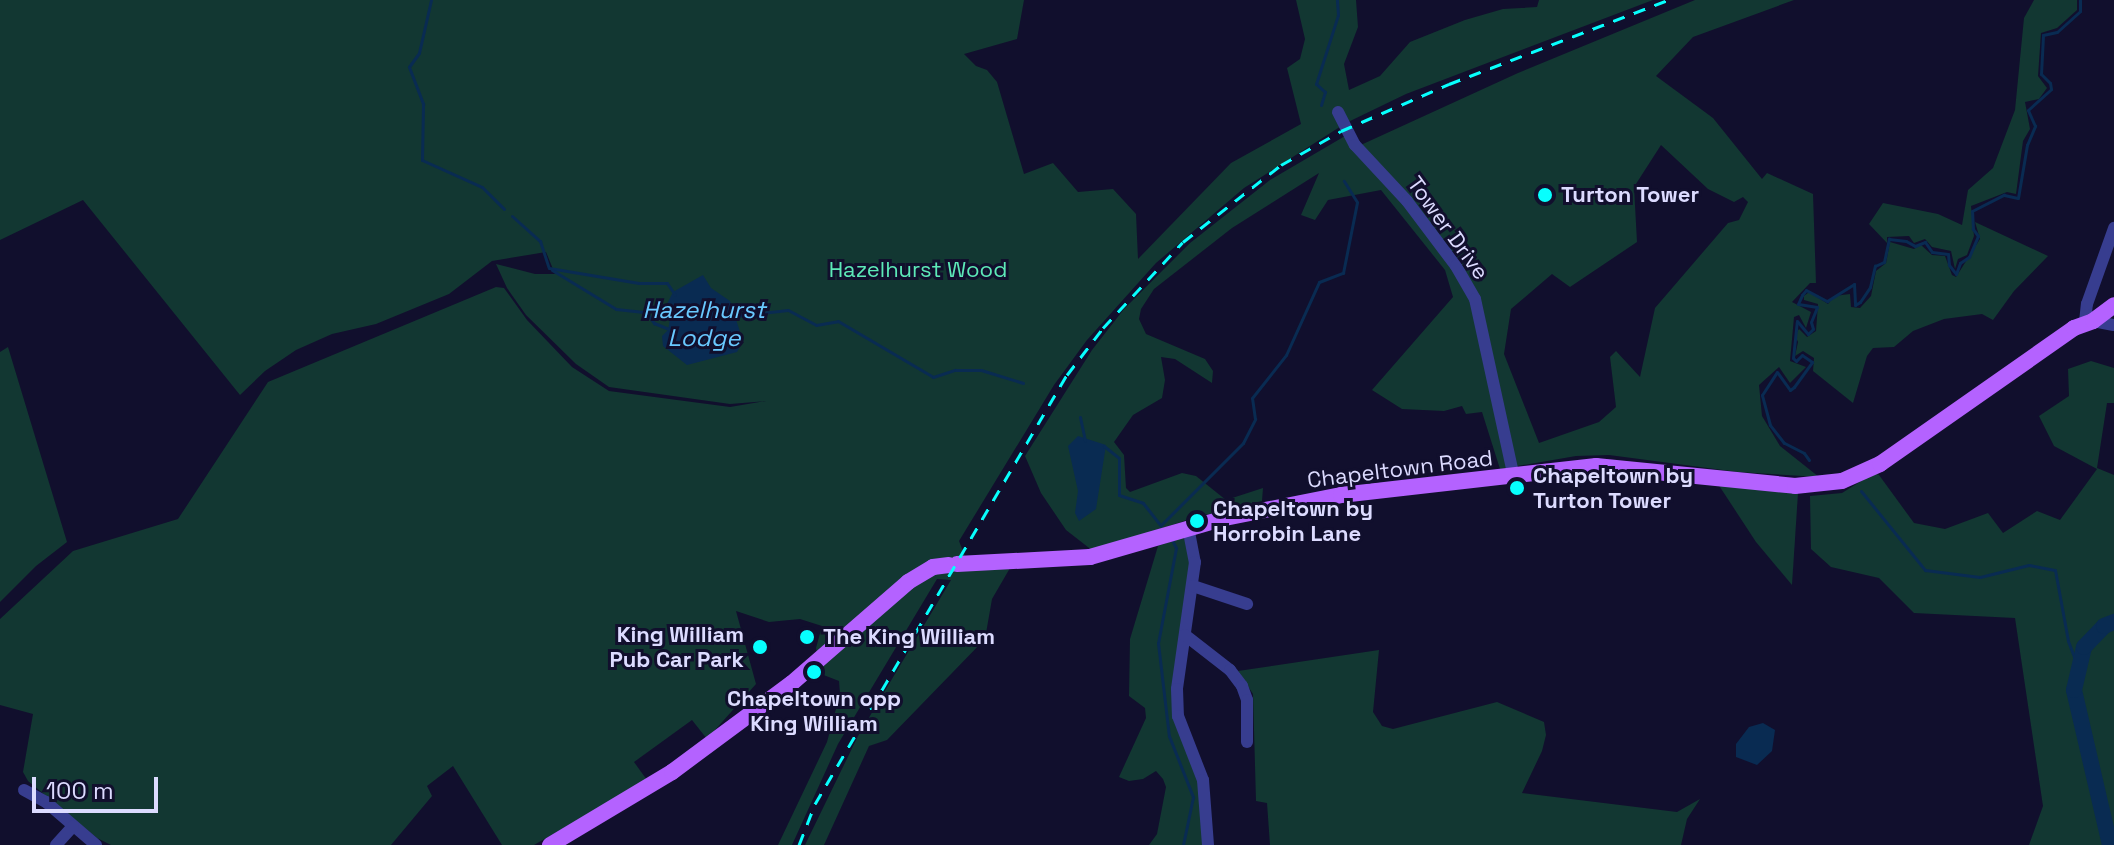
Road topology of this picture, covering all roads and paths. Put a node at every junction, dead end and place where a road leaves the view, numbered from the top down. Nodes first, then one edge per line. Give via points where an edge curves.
1 (1338, 112) dead end
2 (2114, 228) edge
3 (2114, 305) edge
4 (2089, 322) junction
5 (2114, 325) edge
6 (1514, 478) junction
7 (1188, 527) junction
8 (1193, 586) junction
9 (1247, 604) dead end
10 (1185, 635) junction
11 (1247, 742) dead end
12 (24, 790) dead end
13 (73, 826) junction
14 (56, 845) edge
15 (96, 845) edge
16 (550, 845) edge
17 (1208, 845) edge

1 - 6 street, Tower Drive via 1355,145 1407,201 1475,299
2 - 4 street via 2087,304
3 - 4 main road, Chapeltown Road
4 - 5 street
4 - 6 main road, Chapeltown Road via 1880,464 1842,481 1795,486 1610,465
6 - 7 main road, Chapeltown Road via 1341,495
7 - 8 street via 1195,562
7 - 16 main road, Chapeltown Road via 1090,557 933,567 908,582 792,683 672,772
8 - 9 street
8 - 10 street
10 - 11 street via 1242,686
10 - 17 street via 1178,716 1203,780
12 - 13 street
13 - 14 street
13 - 15 street

